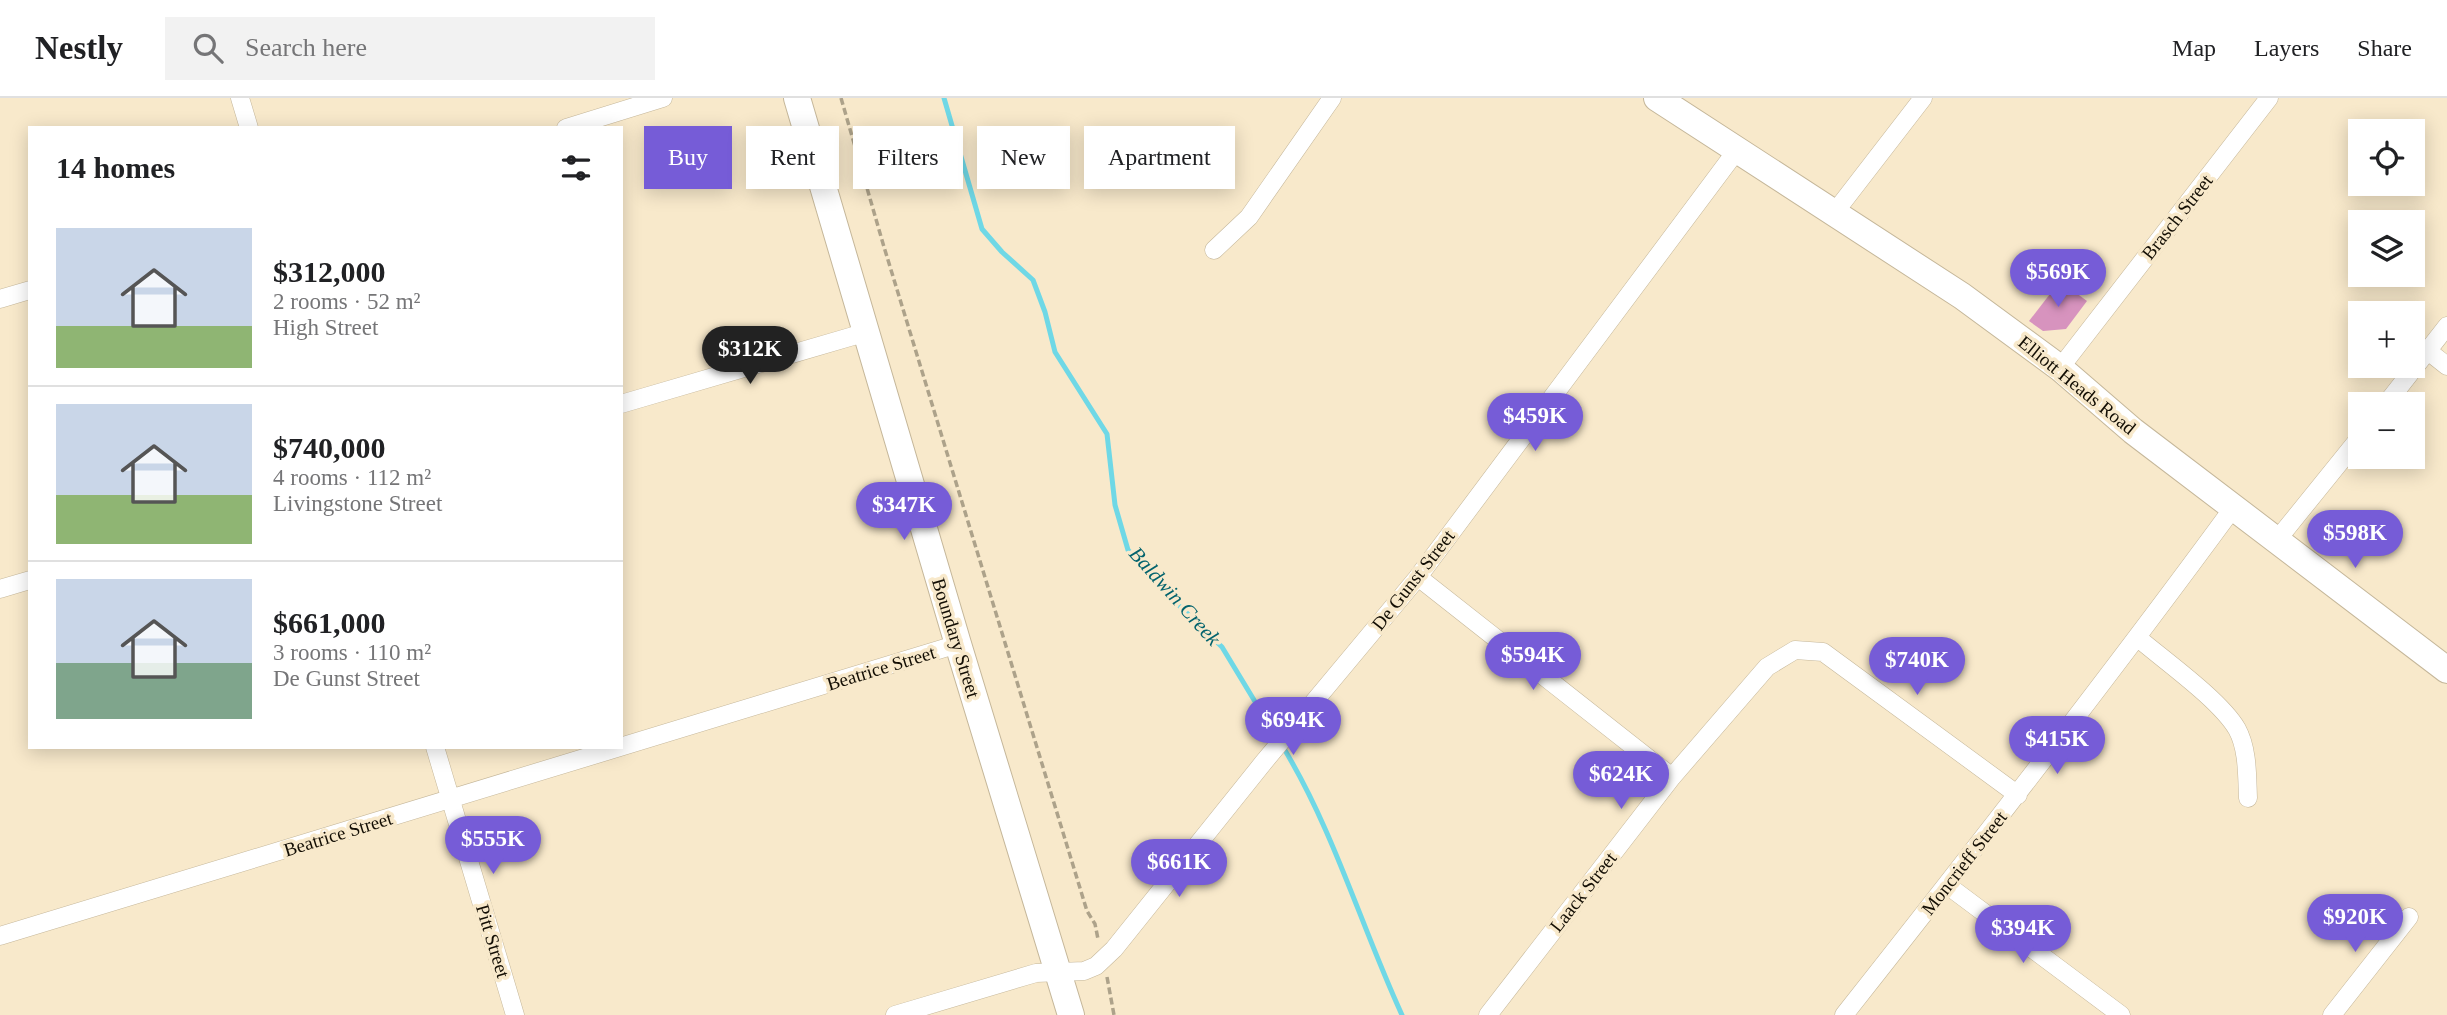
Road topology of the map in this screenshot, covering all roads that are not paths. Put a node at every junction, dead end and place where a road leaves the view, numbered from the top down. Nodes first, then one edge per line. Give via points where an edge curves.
1 (240, 98) edge
2 (663, 98) edge
3 (797, 98) edge
4 (1332, 98) edge
5 (1657, 98) edge
6 (1923, 98) edge
7 (2269, 98) edge
8 (247, 126) edge
9 (572, 126) edge
10 (1737, 150) junction
11 (1835, 212) junction
12 (1214, 250) dead end
13 (28, 291) edge
14 (0, 299) edge
15 (2447, 326) edge
16 (867, 332) junction
17 (2428, 351) junction
18 (2447, 366) edge
19 (2060, 368) junction
20 (2396, 392) edge
21 (623, 403) edge
22 (2348, 452) edge
23 (2233, 508) junction
24 (2277, 540) junction
25 (1418, 577) junction
26 (28, 581) edge
27 (0, 589) edge
28 (2138, 638) junction
29 (958, 644) junction
30 (2447, 670) edge
31 (623, 747) edge
32 (436, 749) edge
33 (616, 749) edge
34 (1672, 777) junction
35 (2018, 795) junction
36 (2248, 798) dead end
37 (450, 800) junction
38 (1947, 885) junction
39 (2409, 917) dead end
40 (0, 936) edge
41 (1059, 972) junction
42 (515, 1015) edge
43 (895, 1015) edge
44 (1071, 1015) edge
45 (1488, 1015) edge
46 (1843, 1015) edge
47 (2121, 1015) edge
48 (2332, 1015) edge

1 - 8 street
2 - 9 street
3 - 16 street, Boundary Street
4 - 12 street via 1249,217
5 - 10 street, Elliott Heads Road
6 - 11 street
7 - 19 street, Brasch Street
10 - 11 street, Elliott Heads Road
10 - 25 street, De Gunst Street
11 - 19 street, Elliott Heads Road
13 - 14 street
15 - 17 street
16 - 21 street
16 - 29 street, Boundary Street
17 - 18 street
17 - 20 street
19 - 23 street, Elliott Heads Road
22 - 24 street
23 - 24 street, Elliott Heads Road
23 - 28 street, Moncrieff Street
24 - 30 street, Elliott Heads Road
25 - 34 street
25 - 41 street, De Gunst Street via 1114,949 1096,966
26 - 27 street
28 - 35 street, Moncrieff Street
28 - 36 street via 2221,709 2237,730 2245,755
29 - 31 street, Beatrice Street
29 - 41 street, Boundary Street
32 - 37 street, Pitt Street
33 - 37 street, Beatrice Street
34 - 35 street, Laack Street via 1767,667 1795,650 1823,652
34 - 45 street, Laack Street
35 - 38 street, Moncrieff Street
37 - 40 street, Beatrice Street
37 - 42 street, Pitt Street
38 - 46 street, Moncrieff Street
38 - 47 street
39 - 48 street
41 - 43 street, De Gunst Street via 1037,973
41 - 44 street, Boundary Street

